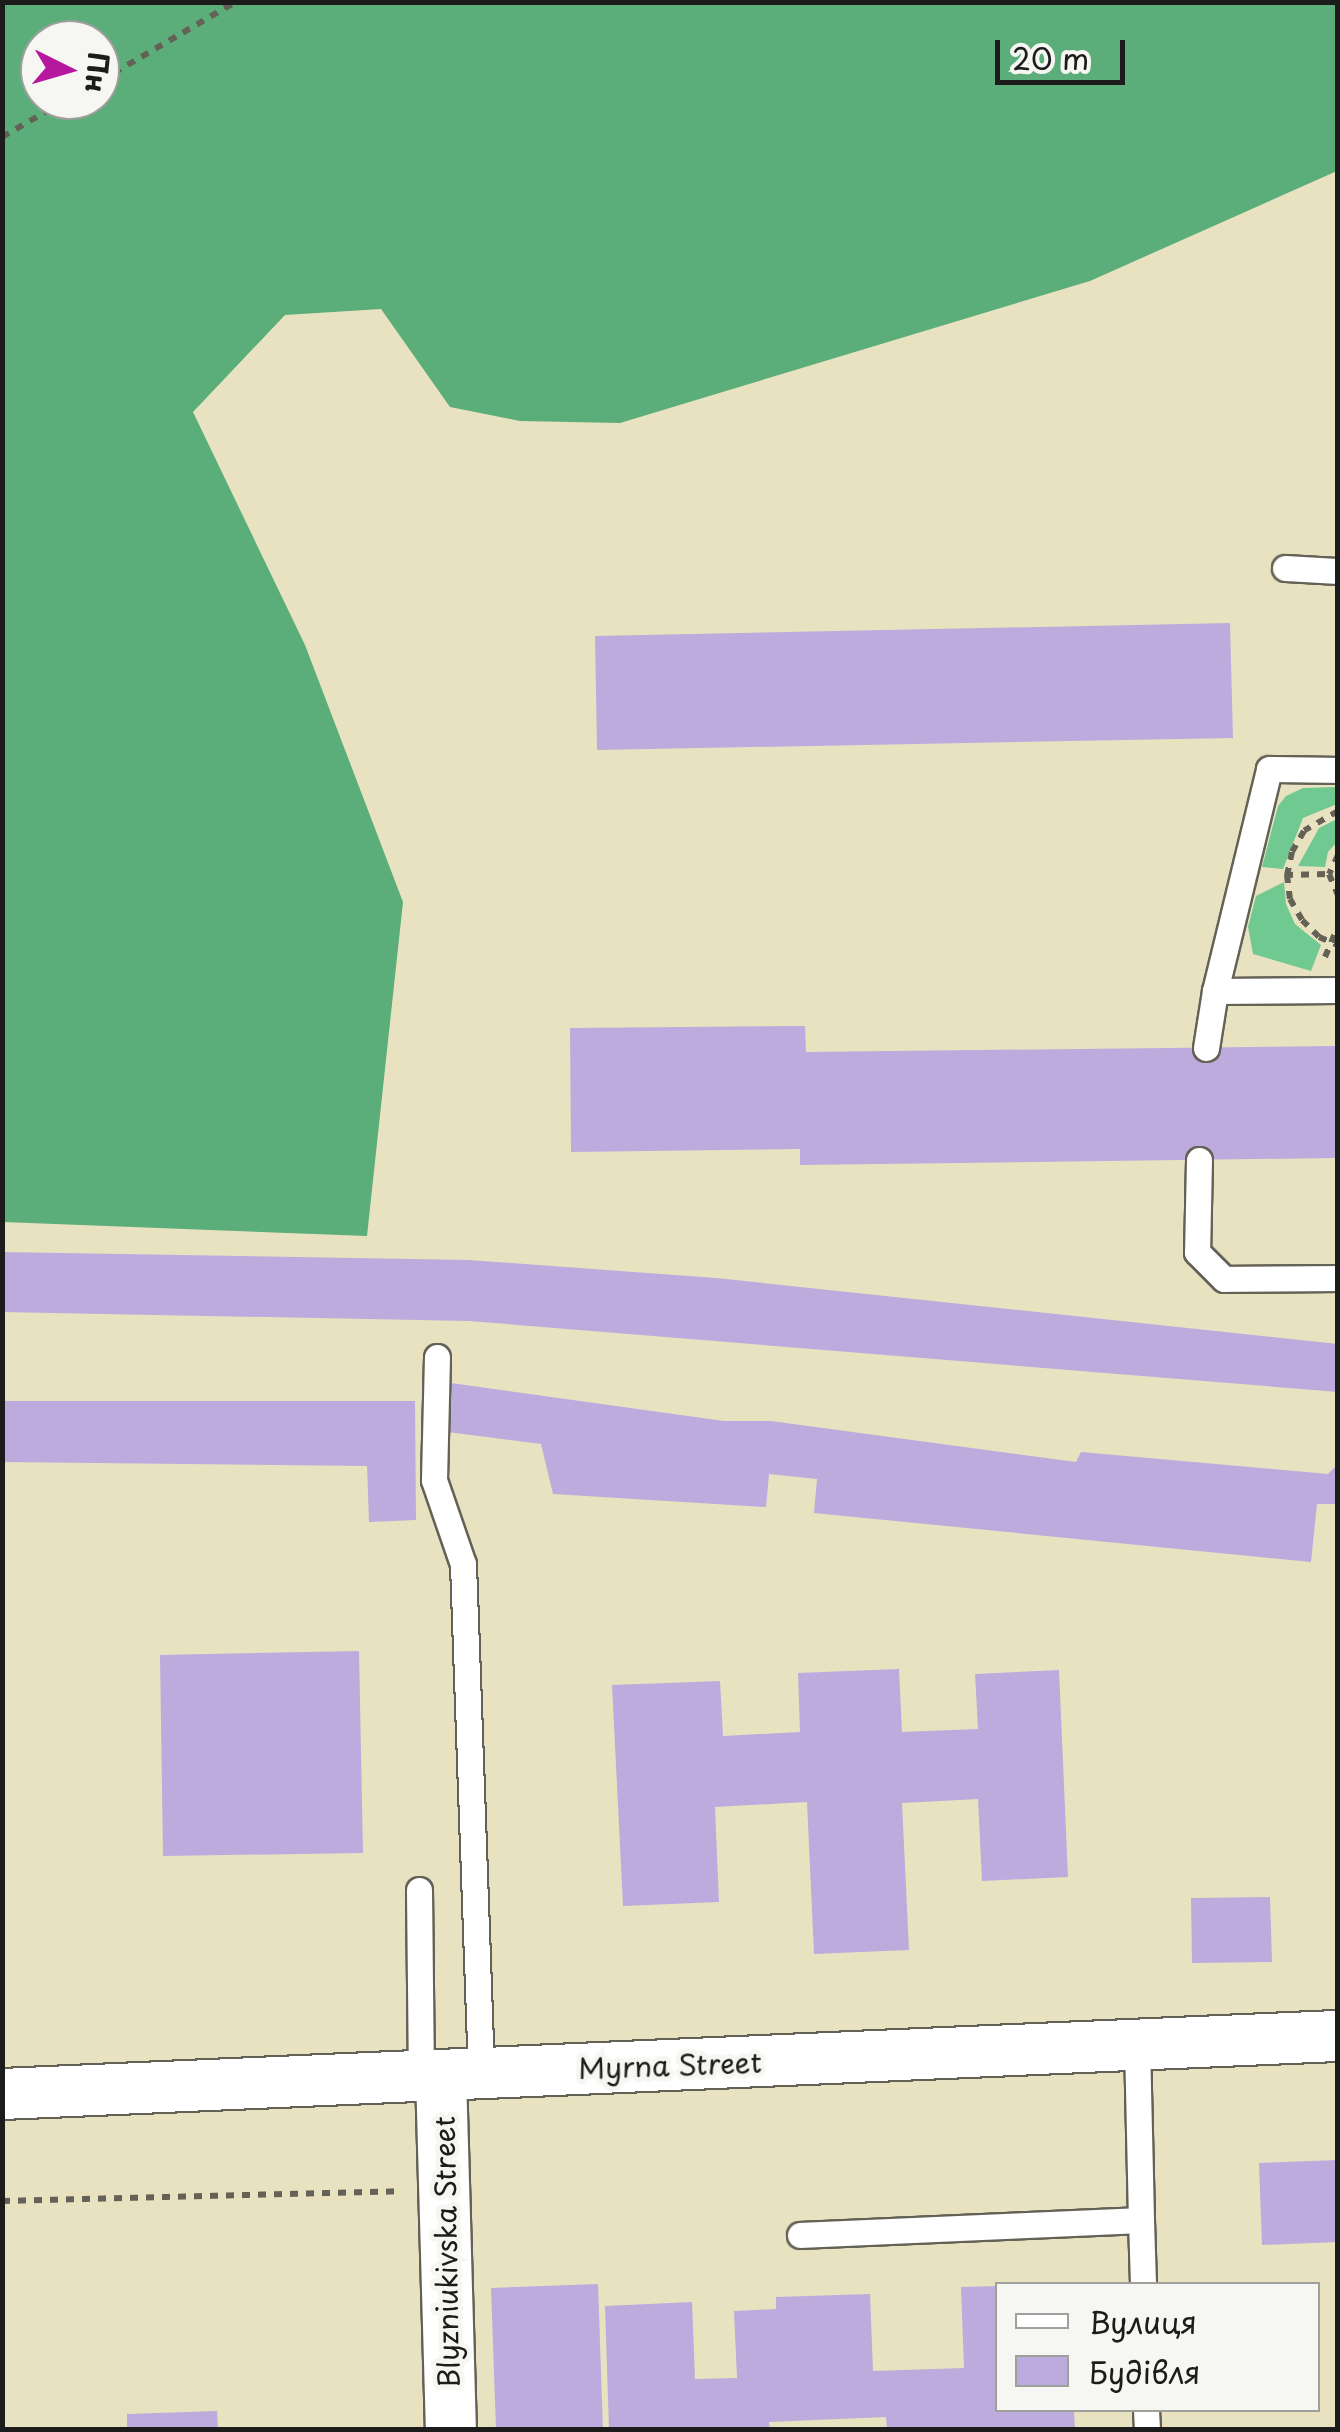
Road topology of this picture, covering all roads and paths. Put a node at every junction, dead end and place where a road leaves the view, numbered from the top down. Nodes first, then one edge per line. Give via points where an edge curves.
1 (235, 2) edge
2 (120, 68) edge
3 (31, 120) edge
4 (2, 137) edge
5 (1285, 568) dead end
6 (1338, 570) edge
7 (1338, 770) edge
8 (1338, 811) edge
9 (1338, 854) edge
10 (1329, 874) junction
11 (1287, 875) junction
12 (1243, 877) junction
13 (1338, 895) edge
14 (1338, 945) edge
15 (1338, 990) edge
16 (1215, 991) junction
17 (1206, 1048) dead end
18 (1199, 1160) dead end
19 (1338, 1278) edge
20 (437, 1356) dead end
21 (420, 1890) dead end
22 (1338, 2036) edge
23 (1136, 2045) junction
24 (448, 2074) junction
25 (2, 2094) edge
26 (446, 2190) junction
27 (2, 2202) edge
28 (1141, 2220) junction
29 (800, 2235) dead end
30 (1143, 2282) edge
31 (450, 2430) edge

1 - 2 path
3 - 4 path
5 - 6 lane
7 - 12 lane via 1270,769
8 - 11 path via 1304,831
9 - 10 path
10 - 11 path
10 - 13 path
11 - 12 path
11 - 14 path via 1302,920
12 - 16 lane
15 - 16 lane
16 - 17 lane
18 - 19 lane via 1197,1252 1224,1279
20 - 24 lane via 434,1480 463,1564
21 - 24 lane
22 - 23 street, Myrna Street
23 - 24 street, Myrna Street
23 - 28 lane
24 - 25 street, Myrna Street
24 - 26 street, Blyzniukivska Street
26 - 27 path
26 - 31 street, Blyzniukivska Street
28 - 29 lane
28 - 30 lane

